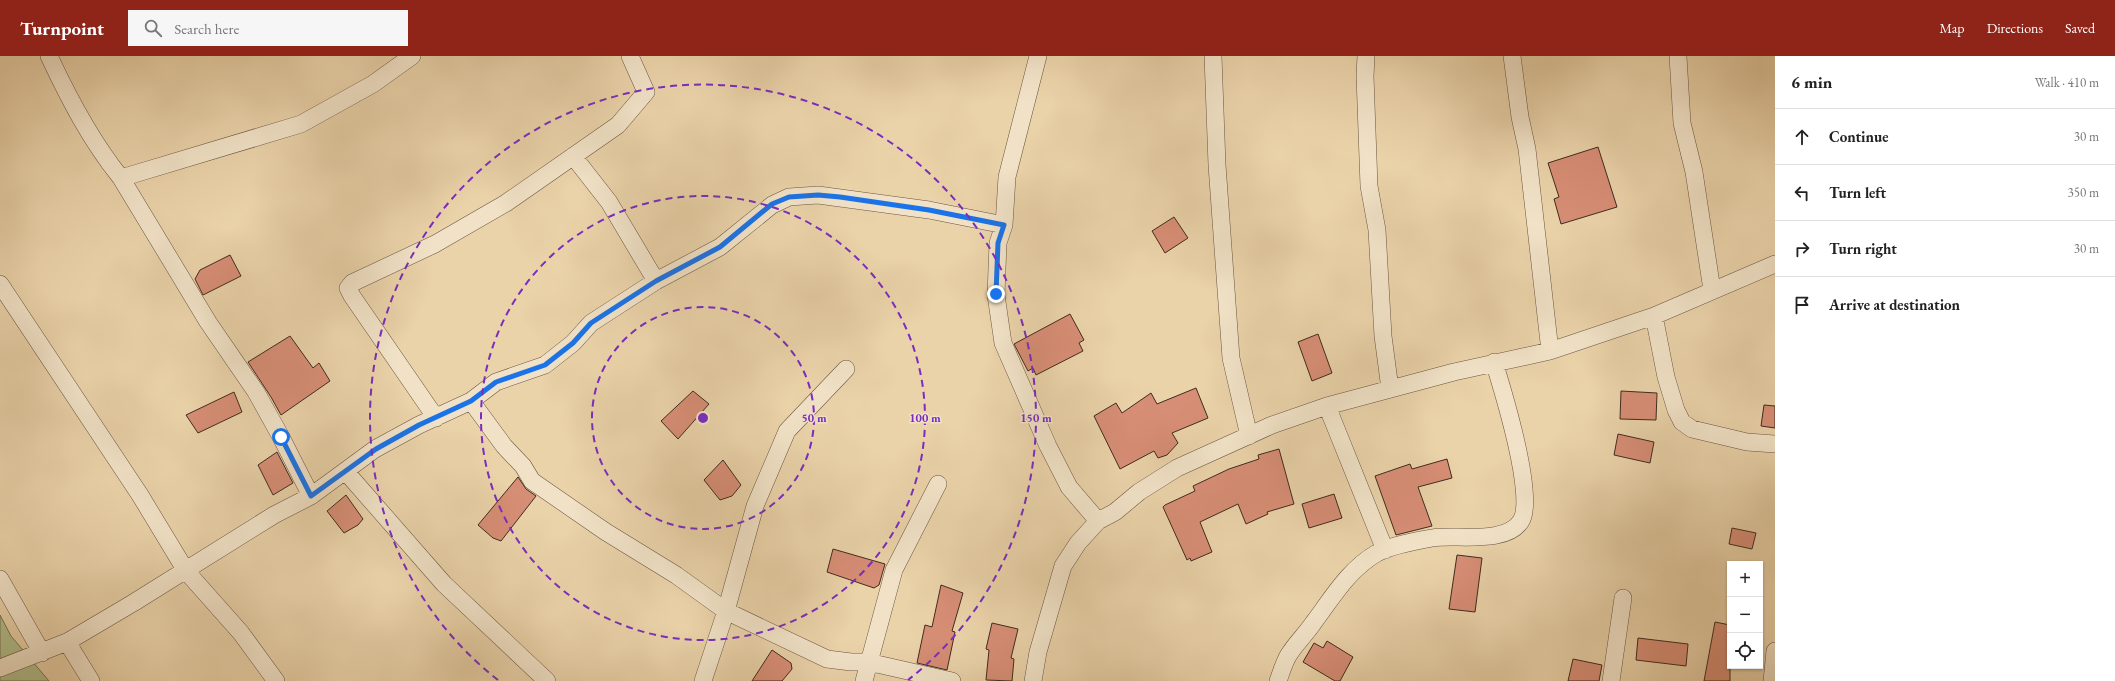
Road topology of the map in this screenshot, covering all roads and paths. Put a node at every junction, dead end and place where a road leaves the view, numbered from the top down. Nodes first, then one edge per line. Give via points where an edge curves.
1 (49, 56) edge
2 (412, 56) edge
3 (630, 56) edge
4 (1038, 56) edge
5 (1213, 56) edge
6 (1366, 56) edge
7 (1512, 56) edge
8 (1678, 56) edge
9 (573, 156) junction
10 (120, 178) junction
11 (1004, 225) junction
12 (1775, 264) edge
13 (656, 281) junction
14 (0, 284) edge
15 (1712, 290) junction
16 (1654, 316) junction
17 (1550, 351) junction
18 (1494, 362) junction
19 (846, 368) dead end
20 (1390, 390) junction
21 (471, 401) junction
22 (1327, 406) junction
23 (436, 418) junction
24 (1248, 436) junction
25 (1775, 444) edge
26 (346, 472) junction
27 (938, 484) dead end
28 (311, 496) junction
29 (1098, 521) junction
30 (1385, 550) junction
31 (186, 571) junction
32 (0, 579) edge
33 (1623, 598) dead end
34 (726, 611) junction
35 (67, 642) junction
36 (1775, 651) edge
37 (42, 653) junction
38 (868, 662) junction
39 (0, 668) edge
40 (91, 681) edge
41 (276, 681) edge
42 (547, 681) edge
43 (703, 681) edge
44 (864, 681) edge
45 (952, 681) edge
46 (1033, 681) edge
47 (1278, 681) edge
48 (1611, 681) edge
49 (1772, 681) edge

1 - 10 street via 71,103 103,156
2 - 10 street via 372,84 301,124
3 - 9 street via 646,92 618,125
4 - 11 street via 1007,177
5 - 24 street via 1217,165 1230,351
6 - 20 street via 1369,186 1377,230 1383,336
7 - 17 street via 1527,149
8 - 15 street via 1682,123 1694,172
9 - 13 street via 608,202
9 - 23 street via 506,204 435,244 352,283 348,288
10 - 28 street via 208,322 256,392
11 - 13 street via 929,210 840,197 789,197 772,204 720,247
11 - 29 street via 998,243 996,294 1003,343 1048,446 1069,487
12 - 15 street
13 - 21 street via 591,323 573,343 545,365 496,382
14 - 31 street via 140,495
15 - 16 street
16 - 17 street
16 - 25 street via 1666,378 1682,422 1692,430 1747,442
17 - 18 street
18 - 20 street
18 - 30 street via 1513,425 1525,511 1521,522 1504,534 1433,538
19 - 34 street via 787,431 755,506
20 - 22 street
21 - 23 street
21 - 34 street via 532,481 606,532 676,575
22 - 24 street
22 - 30 street
23 - 26 street via 376,449
24 - 29 street via 1177,468
26 - 28 street
26 - 42 street via 444,584
27 - 38 street via 894,570
28 - 31 street via 274,515
29 - 46 street via 1078,543 1063,566 1038,652
30 - 47 street via 1360,565 1336,591 1288,656
31 - 35 street
31 - 41 street via 241,633
32 - 37 street
33 - 48 street
34 - 38 street via 827,659
34 - 43 street
35 - 37 street
35 - 40 street
36 - 49 street
37 - 39 street
38 - 44 street
38 - 45 street

